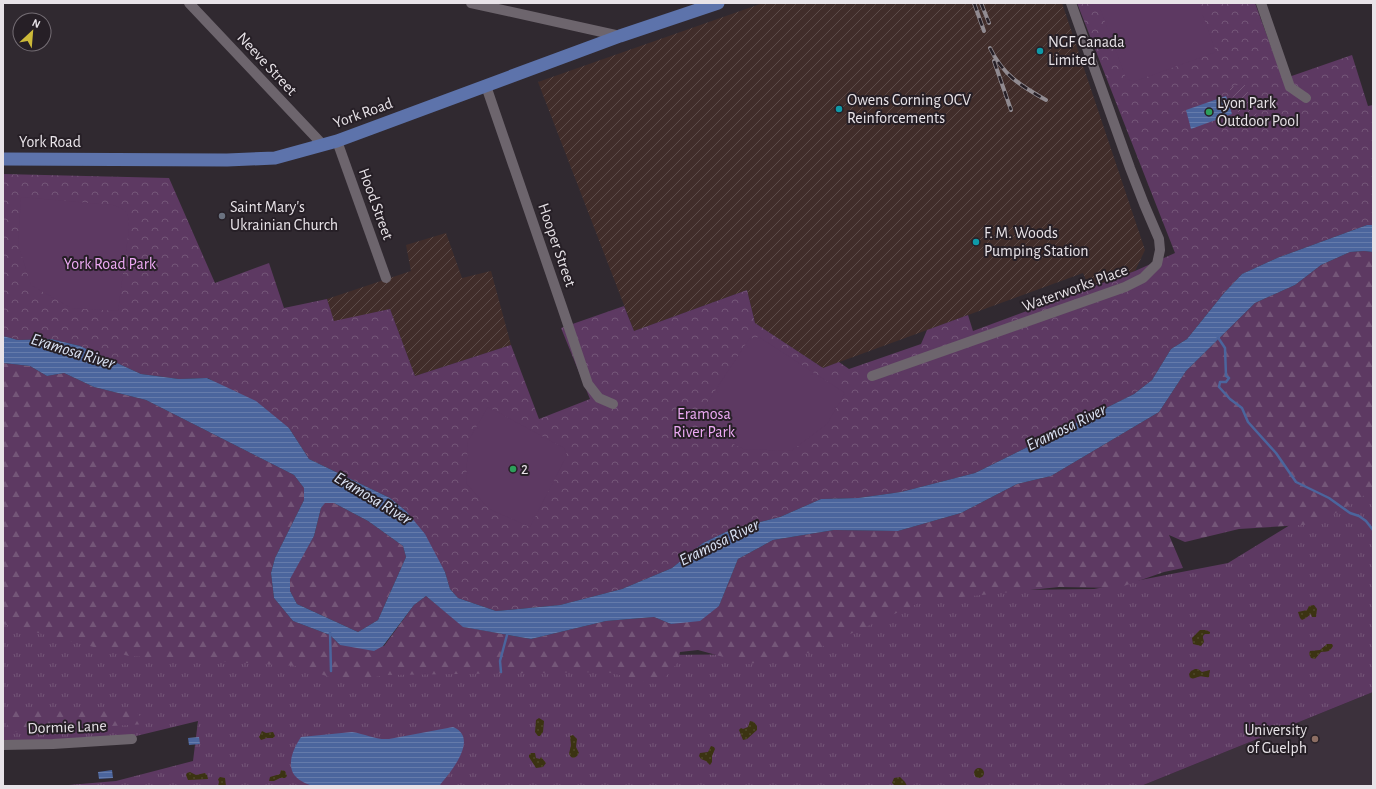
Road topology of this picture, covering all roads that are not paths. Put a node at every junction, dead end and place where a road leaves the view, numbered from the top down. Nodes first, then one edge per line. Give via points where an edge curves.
1 (189, 3) edge
2 (471, 3) edge
3 (718, 3) edge
4 (1071, 3) edge
5 (1261, 3) edge
6 (620, 36) junction
7 (486, 86) junction
8 (1306, 98) dead end
9 (337, 141) junction
10 (323, 145) junction
11 (3, 160) edge
12 (386, 278) dead end
13 (872, 376) dead end
14 (613, 404) dead end
15 (132, 739) dead end
16 (3, 745) edge

1 - 10 street, Neeve Street
2 - 6 street
3 - 6 main road, York Road
4 - 13 street, Waterworks Place via 1130,168 1159,239 1157,264 1143,278 1125,287
5 - 8 street via 1290,87
6 - 7 main road, York Road
7 - 9 main road, York Road
7 - 14 street, Hooper Street via 588,384 599,398
9 - 10 main road, York Road
9 - 12 street, Hood Street
10 - 11 main road, York Road via 275,158 240,160
15 - 16 street, Dormie Lane

